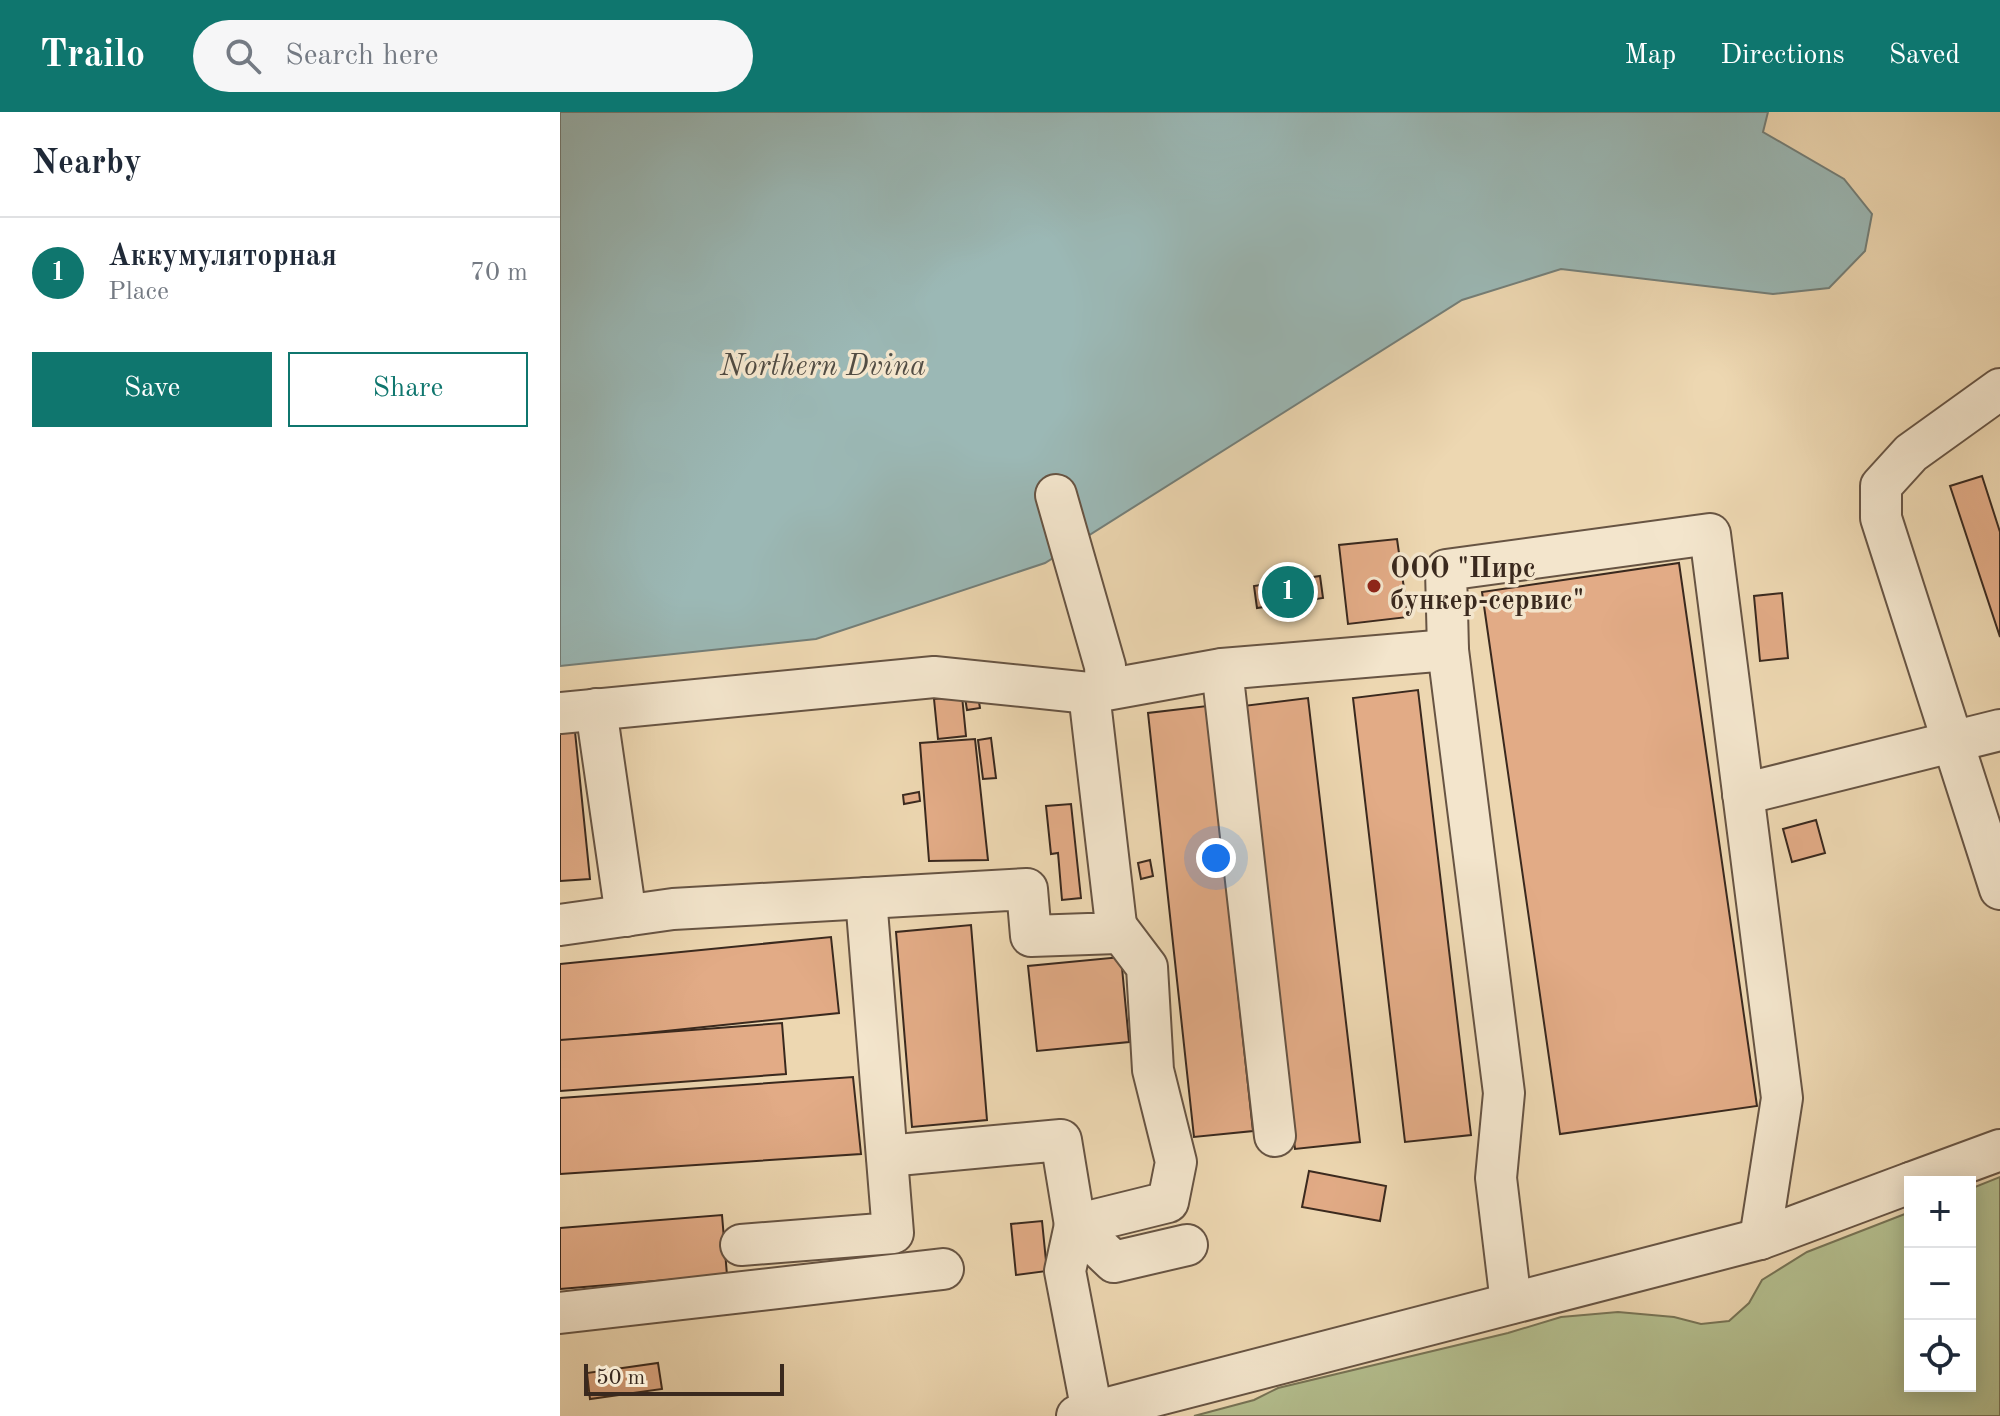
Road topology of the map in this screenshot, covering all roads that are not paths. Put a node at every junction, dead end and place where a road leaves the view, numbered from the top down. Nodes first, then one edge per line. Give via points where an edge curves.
1 (2000, 389) edge
2 (1056, 495) dead end
3 (1448, 650) junction
4 (1222, 669) junction
5 (1097, 691) junction
6 (578, 711) edge
7 (2000, 730) edge
8 (1953, 741) junction
9 (1743, 794) junction
10 (2000, 889) edge
11 (866, 898) junction
12 (626, 916) junction
13 (560, 925) edge
14 (1116, 926) junction
15 (1275, 1136) dead end
16 (2000, 1150) edge
17 (887, 1156) junction
18 (1931, 1176) edge
19 (1904, 1186) edge
20 (1075, 1225) junction
21 (1760, 1239) junction
22 (741, 1245) dead end
23 (1187, 1245) dead end
24 (943, 1269) dead end
25 (1511, 1303) junction
26 (560, 1313) edge
27 (1085, 1414) edge

1 - 8 lane via 1911,453 1881,486 1881,518
2 - 5 lane via 1105,666
3 - 4 lane
3 - 9 lane via 1446,570 1710,534
3 - 25 lane via 1504,1093 1496,1178
4 - 5 lane
4 - 15 lane
5 - 6 lane via 934,677
5 - 14 lane
6 - 12 lane
7 - 8 lane
8 - 9 lane
8 - 10 lane
9 - 21 lane via 1782,1098
11 - 12 lane
11 - 14 lane via 1027,889 1031,936 1117,933
11 - 17 lane
12 - 13 lane
14 - 20 lane via 1147,967 1153,1070 1176,1162 1168,1202
16 - 18 lane
17 - 20 lane via 1061,1140
17 - 22 lane via 893,1233
19 - 21 lane
20 - 23 lane via 1114,1262
20 - 27 lane via 1065,1271
21 - 25 lane
24 - 26 lane
25 - 27 lane

